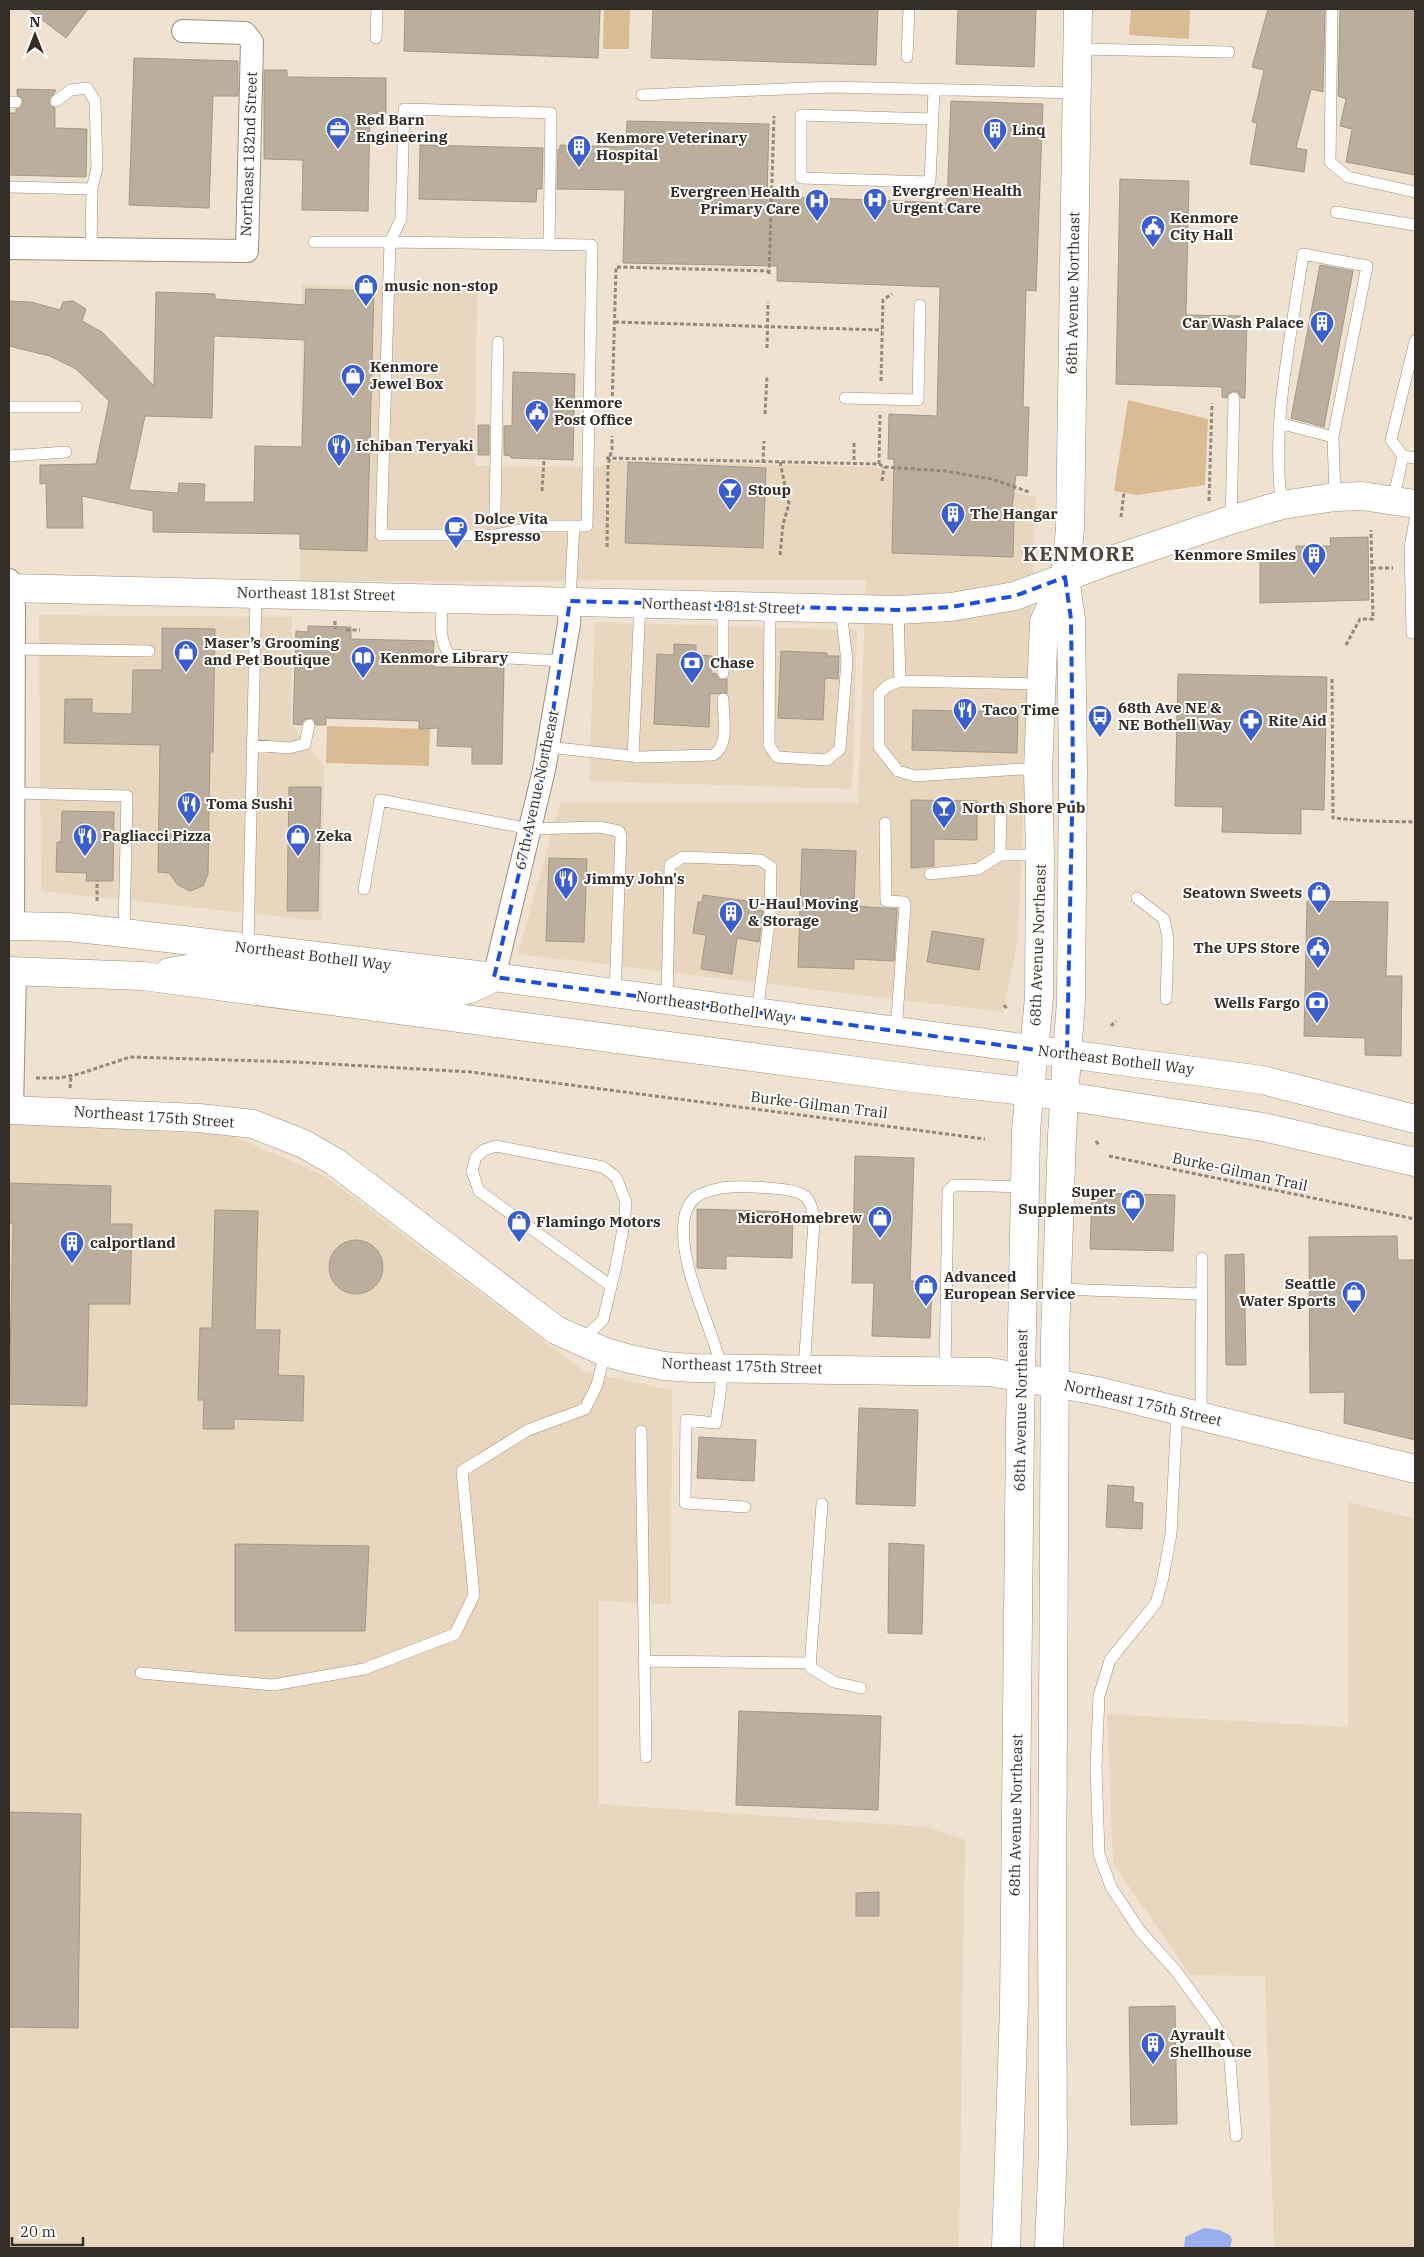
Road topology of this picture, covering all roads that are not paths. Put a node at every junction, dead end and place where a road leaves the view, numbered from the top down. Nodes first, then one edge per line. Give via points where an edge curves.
1 (377, 9) edge
2 (909, 9) edge
3 (1078, 9) edge
4 (1332, 9) edge
5 (183, 31) dead end
6 (376, 38) dead end
7 (1077, 49) junction
8 (1229, 52) dead end
9 (908, 57) dead end
10 (934, 90) junction
11 (1076, 93) junction
12 (642, 95) dead end
13 (56, 101) dead end
14 (933, 119) junction
15 (9, 187) edge
16 (92, 189) junction
17 (1415, 192) edge
18 (1336, 212) dead end
19 (1415, 225) edge
20 (314, 242) dead end
21 (390, 242) junction
22 (549, 244) junction
23 (9, 248) edge
24 (91, 249) junction
25 (920, 305) dead end
26 (498, 342) dead end
27 (1415, 342) edge
28 (845, 398) dead end
29 (1234, 398) dead end
30 (9, 407) edge
31 (77, 407) dead end
32 (1279, 423) junction
33 (1333, 437) junction
34 (66, 452) dead end
35 (9, 456) edge
36 (1403, 456) junction
37 (1415, 458) edge
38 (1335, 497) junction
39 (1404, 502) edge
40 (1282, 505) junction
41 (495, 514) dead end
42 (1231, 520) junction
43 (1415, 520) edge
44 (574, 526) junction
45 (1064, 577) junction
46 (9, 585) edge
47 (256, 593) junction
48 (443, 597) junction
49 (570, 601) junction
50 (640, 604) junction
51 (723, 606) junction
52 (770, 607) junction
53 (841, 610) junction
54 (898, 610) junction
55 (1412, 633) dead end
56 (14, 649) junction
57 (149, 651) dead end
58 (563, 661) junction
59 (723, 673) dead end
60 (900, 681) junction
61 (1040, 684) junction
62 (723, 699) dead end
63 (11, 701) edge
64 (309, 725) dead end
65 (252, 745) junction
66 (548, 748) junction
67 (633, 756) junction
68 (11, 757) edge
69 (1038, 770) junction
70 (14, 793) junction
71 (1001, 808) dead end
72 (885, 823) dead end
73 (530, 828) junction
74 (1000, 855) junction
75 (1040, 855) junction
76 (930, 874) dead end
77 (364, 889) dead end
78 (1136, 898) dead end
79 (10, 926) edge
80 (124, 932) junction
81 (248, 948) junction
82 (12, 971) edge
83 (143, 976) junction
84 (494, 977) junction
85 (615, 994) junction
86 (1166, 999) dead end
87 (667, 1001) junction
88 (757, 1013) junction
89 (896, 1032) junction
90 (1034, 1050) junction
91 (1068, 1054) junction
92 (1030, 1092) junction
93 (1064, 1096) junction
94 (10, 1110) edge
95 (1415, 1119) edge
96 (1415, 1162) edge
97 (1025, 1187) junction
98 (1202, 1258) dead end
99 (611, 1286) junction
100 (1058, 1289) junction
101 (1201, 1294) junction
102 (579, 1342) junction
103 (605, 1352) junction
104 (721, 1368) junction
105 (804, 1369) junction
106 (944, 1371) junction
107 (1020, 1377) junction
108 (1056, 1383) junction
109 (1189, 1412) junction
110 (641, 1431) dead end
111 (1415, 1470) edge
112 (822, 1504) dead end
113 (745, 1507) dead end
114 (644, 1661) junction
115 (811, 1663) junction
116 (141, 1673) dead end
117 (861, 1688) dead end
118 (646, 1757) dead end
119 (1236, 2136) dead end
120 (1006, 2248) edge
121 (1049, 2248) edge

1 - 6 lane
2 - 9 lane
3 - 7 main road, 68th Avenue Northeast
4 - 17 lane via 1330,162 1348,177
5 - 24 street, Northeast 182nd Street via 245,33 252,42 247,251
7 - 8 lane
7 - 11 main road, 68th Avenue Northeast
10 - 11 lane
10 - 12 lane via 831,87
10 - 14 lane
11 - 45 main road, 68th Avenue Northeast via 1070,529
13 - 16 lane via 71,90 87,88 95,101 97,168
14 - 14 lane via 930,182 800,178 801,115
15 - 16 lane
16 - 24 lane
18 - 19 lane
20 - 21 lane
21 - 22 lane
21 - 22 lane via 401,219 404,109 551,113
21 - 44 lane via 381,535 495,535 541,526
22 - 44 lane via 592,245 587,526
23 - 24 street, Northeast 182nd Street
25 - 28 lane via 918,400
26 - 41 lane
27 - 36 lane via 1391,440
29 - 42 lane
30 - 31 lane
32 - 33 lane
32 - 33 lane via 1304,254 1367,266
32 - 40 lane via 1278,480
33 - 38 lane
34 - 35 lane
36 - 37 lane
36 - 39 lane
38 - 39 main road, Northeast 181st Street via 1362,496
38 - 40 main road, Northeast 181st Street
40 - 42 main road, Northeast 181st Street
42 - 45 main road, Northeast 181st Street
43 - 55 lane via 1410,547
44 - 49 lane
45 - 54 main road, Northeast 181st Street via 1015,596 951,607
45 - 61 main road, 68th Avenue Northeast via 1044,622
45 - 91 main road, 68th Avenue Northeast via 1071,619 1073,770
46 - 47 main road, Northeast 181st Street
46 - 56 street via 14,607
47 - 48 main road, Northeast 181st Street
47 - 65 lane
48 - 49 main road, Northeast 181st Street
48 - 58 lane via 443,640 450,655
49 - 50 main road, Northeast 181st Street
49 - 58 street, 67th Avenue Northeast
50 - 51 main road, Northeast 181st Street
50 - 67 lane
51 - 52 main road, Northeast 181st Street
51 - 59 lane
52 - 53 main road, Northeast 181st Street
52 - 53 lane via 769,745 777,756 827,760 840,749 846,688 848,661
53 - 54 main road, Northeast 181st Street
54 - 60 lane
56 - 57 lane
56 - 63 street
58 - 66 street, 67th Avenue Northeast
60 - 61 lane
60 - 69 lane via 879,694 880,747 898,771 916,776
61 - 69 main road, 68th Avenue Northeast
62 - 67 lane via 720,751 713,755
63 - 68 street
64 - 65 lane via 305,744 289,748
65 - 81 lane
66 - 67 lane
66 - 73 street, 67th Avenue Northeast
68 - 70 street
69 - 75 main road, 68th Avenue Northeast
70 - 79 street
70 - 80 lane via 127,796
71 - 74 lane
72 - 89 lane via 886,901 904,902 905,906
73 - 77 lane via 380,800
73 - 84 street, 67th Avenue Northeast
73 - 85 lane via 599,826 619,831
74 - 75 lane
74 - 76 lane via 978,869
75 - 90 main road, 68th Avenue Northeast via 1039,998
78 - 86 lane via 1164,919 1168,939
79 - 80 main road, Northeast Bothell Way
80 - 81 main road, Northeast Bothell Way
81 - 84 main road, Northeast Bothell Way
82 - 83 main road
82 - 94 street
83 - 84 main road via 215,964 444,995 470,990
83 - 92 main road
84 - 85 main road, Northeast Bothell Way
85 - 87 main road, Northeast Bothell Way
87 - 88 main road, Northeast Bothell Way
87 - 88 lane via 670,865 683,857 760,860 772,867 770,916
88 - 89 main road, Northeast Bothell Way
89 - 90 main road, Northeast Bothell Way
90 - 91 main road, Northeast Bothell Way
90 - 92 main road, 68th Avenue Northeast
91 - 93 main road, 68th Avenue Northeast
91 - 95 main road, Northeast Bothell Way via 1262,1080
92 - 93 main road
92 - 97 main road, 68th Avenue Northeast
93 - 96 main road via 1263,1127
93 - 100 main road, 68th Avenue Northeast
94 - 102 main road, Northeast 175th Street via 199,1118 253,1124 304,1144 335,1162 556,1330
97 - 106 lane via 954,1185 948,1191
97 - 107 main road, 68th Avenue Northeast
98 - 101 lane
99 - 99 lane via 626,1202 616,1177 603,1168 496,1146 476,1157 472,1171 479,1191
99 - 102 lane via 603,1320
100 - 101 lane
100 - 108 main road, 68th Avenue Northeast
101 - 109 lane
102 - 103 main road, Northeast 175th Street
103 - 104 main road, Northeast 175th Street via 664,1366
103 - 116 lane via 597,1385 585,1409 528,1430 462,1471 474,1595 455,1634 364,1669 273,1685
104 - 105 main road, Northeast 175th Street
104 - 105 lane via 687,1261 684,1220 694,1198 722,1188 788,1189 805,1197 812,1209 814,1222
104 - 113 lane via 716,1423 686,1420 685,1503
105 - 106 main road, Northeast 175th Street
106 - 107 main road, Northeast 175th Street via 990,1372
107 - 108 main road, Northeast 175th Street
107 - 120 main road, 68th Avenue Northeast via 1014,2006
108 - 109 main road, Northeast 175th Street
108 - 121 main road, 68th Avenue Northeast via 1053,2151
109 - 111 main road, Northeast 175th Street
109 - 119 lane via 1164,1578 1156,1603 1110,1660 1099,1696 1096,1767 1100,1854 1111,1887 1120,1902 1140,1931 1182,1978 1214,2023 1228,2050
110 - 114 lane
112 - 115 lane
114 - 115 lane
114 - 118 lane
115 - 117 lane via 810,1667 834,1682

